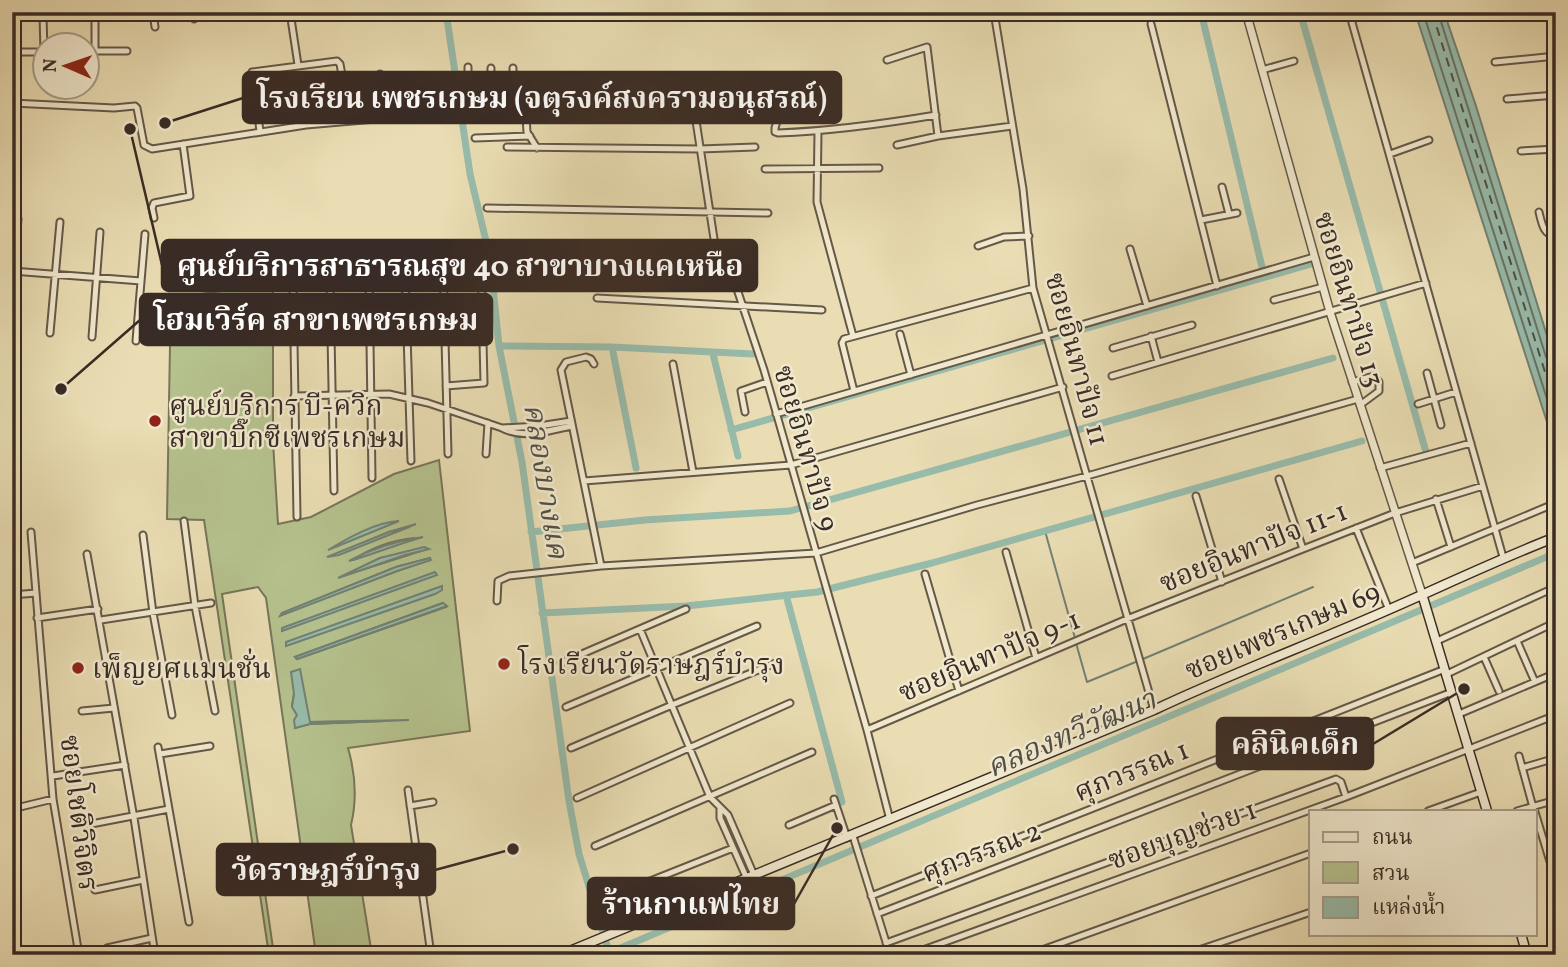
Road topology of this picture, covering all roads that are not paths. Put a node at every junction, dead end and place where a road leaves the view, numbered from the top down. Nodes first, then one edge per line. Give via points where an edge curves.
1 (95, 12) edge
2 (153, 12) edge
3 (290, 12) edge
4 (994, 12) edge
5 (1246, 12) edge
6 (1349, 12) edge
7 (43, 15) dead end
8 (1151, 24) dead end
9 (155, 27) dead end
10 (44, 32) edge
11 (95, 32) edge
12 (102, 51) edge
13 (128, 51) dead end
14 (12, 52) edge
15 (32, 52) edge
16 (1556, 56) edge
17 (887, 60) dead end
18 (1294, 61) dead end
19 (1495, 62) dead end
20 (298, 65) junction
21 (468, 67) dead end
22 (491, 68) dead end
23 (513, 68) dead end
24 (1262, 70) junction
25 (380, 74) dead end
26 (691, 88) junction
27 (770, 91) dead end
28 (785, 93) dead end
29 (1556, 95) edge
30 (1507, 99) dead end
31 (12, 103) edge
32 (554, 105) dead end
33 (490, 110) junction
34 (513, 110) junction
35 (520, 110) dead end
36 (468, 111) junction
37 (936, 115) junction
38 (526, 117) dead end
39 (384, 119) junction
40 (350, 121) junction
41 (1012, 126) junction
42 (260, 131) junction
43 (818, 132) junction
44 (530, 136) junction
45 (938, 136) junction
46 (475, 138) dead end
47 (1429, 140) dead end
48 (183, 144) junction
49 (897, 145) dead end
50 (507, 147) dead end
51 (755, 147) dead end
52 (537, 148) junction
53 (701, 149) junction
54 (1556, 149) edge
55 (1521, 151) dead end
56 (1390, 154) junction
57 (765, 169) dead end
58 (879, 169) dead end
59 (816, 170) junction
60 (1222, 187) dead end
61 (487, 208) dead end
62 (1539, 212) dead end
63 (710, 213) junction
64 (768, 213) dead end
65 (1237, 213) dead end
66 (1229, 214) junction
67 (154, 218) dead end
68 (18, 219) dead end
69 (1200, 220) junction
70 (60, 222) dead end
71 (100, 232) dead end
72 (145, 233) dead end
73 (1029, 236) junction
74 (1556, 237) edge
75 (978, 246) dead end
76 (1130, 249) dead end
77 (1314, 257) junction
78 (1551, 257) dead end
79 (481, 258) dead end
80 (443, 264) dead end
81 (13, 271) edge
82 (405, 271) dead end
83 (1556, 273) edge
84 (55, 275) junction
85 (369, 275) dead end
86 (98, 279) junction
87 (141, 281) junction
88 (330, 283) dead end
89 (1426, 283) junction
90 (293, 285) dead end
91 (1217, 286) junction
92 (12, 287) edge
93 (1323, 287) junction
94 (1034, 288) junction
95 (597, 298) dead end
96 (1273, 300) dead end
97 (742, 306) junction
98 (1147, 306) junction
99 (822, 310) dead end
100 (1330, 312) junction
101 (1192, 325) dead end
102 (50, 333) dead end
103 (900, 334) dead end
104 (853, 335) junction
105 (92, 337) dead end
106 (1048, 337) junction
107 (1151, 337) junction
108 (136, 341) dead end
109 (1113, 348) dead end
110 (1158, 362) junction
111 (594, 364) dead end
112 (673, 364) dead end
113 (1427, 373) dead end
114 (911, 375) junction
115 (1112, 376) dead end
116 (767, 382) junction
117 (1352, 382) junction
118 (446, 386) junction
119 (1063, 387) junction
120 (854, 391) junction
121 (1456, 392) junction
122 (370, 394) junction
123 (332, 395) junction
124 (294, 396) junction
125 (408, 398) junction
126 (1434, 399) junction
127 (1359, 402) junction
128 (1418, 404) dead end
129 (447, 409) junction
130 (745, 412) dead end
131 (776, 414) junction
132 (488, 423) junction
133 (572, 423) junction
134 (1440, 425) dead end
135 (511, 429) junction
136 (539, 430) junction
137 (1471, 443) junction
138 (448, 454) dead end
139 (486, 454) dead end
140 (411, 461) dead end
141 (791, 466) junction
142 (1380, 468) junction
143 (694, 472) junction
144 (1087, 476) junction
145 (372, 478) dead end
146 (1279, 479) dead end
147 (584, 481) junction
148 (1483, 486) junction
149 (334, 491) dead end
150 (1196, 496) dead end
151 (1436, 499) junction
152 (1556, 503) edge
153 (1395, 513) junction
154 (297, 517) dead end
155 (184, 520) dead end
156 (1495, 527) junction
157 (1356, 528) junction
158 (31, 532) dead end
159 (143, 535) dead end
160 (1556, 537) edge
161 (1451, 547) junction
162 (1303, 549) junction
163 (1006, 552) dead end
164 (816, 553) junction
165 (87, 554) dead end
166 (1503, 557) junction
167 (1412, 563) junction
168 (601, 566) junction
169 (925, 574) dead end
170 (1222, 582) junction
171 (1556, 587) edge
172 (36, 593) junction
173 (12, 594) edge
174 (1423, 598) junction
175 (496, 601) dead end
176 (211, 603) dead end
177 (195, 606) junction
178 (98, 609) junction
179 (686, 609) dead end
180 (1389, 610) junction
181 (153, 613) junction
182 (37, 618) junction
183 (1127, 619) junction
184 (101, 620) junction
185 (1556, 622) edge
186 (757, 626) dead end
187 (640, 629) junction
188 (1437, 641) junction
189 (1517, 641) junction
190 (1484, 657) junction
191 (1036, 658) junction
192 (778, 662) dead end
193 (561, 663) dead end
194 (656, 667) junction
195 (1446, 671) junction
196 (1556, 673) edge
197 (1535, 682) junction
198 (959, 691) junction
199 (1499, 691) dead end
200 (1452, 692) junction
201 (790, 703) dead end
202 (672, 705) junction
203 (566, 707) dead end
204 (114, 708) junction
205 (1154, 710) junction
206 (82, 711) dead end
207 (215, 711) dead end
208 (1459, 714) junction
209 (172, 715) dead end
210 (1556, 715) edge
211 (867, 730) junction
212 (209, 746) dead end
213 (158, 747) dead end
214 (690, 747) junction
215 (572, 748) dead end
216 (1469, 750) junction
217 (812, 752) dead end
218 (160, 754) junction
219 (1519, 756) dead end
220 (1556, 758) edge
221 (125, 765) junction
222 (1522, 768) junction
223 (52, 776) junction
224 (408, 790) dead end
225 (1481, 792) junction
226 (710, 797) junction
227 (1346, 797) junction
228 (577, 798) dead end
229 (54, 799) junction
230 (1556, 800) edge
231 (433, 803) dead end
232 (410, 806) junction
233 (720, 808) junction
234 (12, 809) edge
235 (169, 809) junction
236 (1309, 810) edge
237 (1310, 810) edge
238 (1431, 810) edge
239 (1487, 810) edge
240 (1534, 810) edge
241 (134, 816) junction
242 (1536, 816) edge
243 (890, 820) junction
244 (86, 825) dead end
245 (789, 825) dead end
246 (851, 838) junction
247 (595, 846) dead end
248 (1556, 846) edge
249 (733, 848) junction
250 (1546, 849) junction
251 (1309, 854) edge
252 (1551, 864) dead end
253 (751, 877) junction
254 (143, 880) junction
255 (95, 890) dead end
256 (872, 895) junction
257 (605, 900) dead end
258 (1309, 913) edge
259 (877, 914) junction
260 (189, 922) dead end
261 (1522, 936) edge
262 (152, 938) junction
263 (886, 943) junction
264 (107, 948) dead end
265 (79, 955) edge
266 (155, 955) edge
267 (432, 955) edge
268 (559, 955) edge
269 (890, 955) edge
270 (909, 955) edge
271 (1028, 955) edge
272 (1184, 955) edge
273 (1527, 955) edge

1 - 11 street
2 - 9 street
3 - 20 street
4 - 41 street, ซอยอินทาปัจ 11
5 - 24 street, ซอยอินทาปัจ 13
6 - 56 street
7 - 10 street
8 - 69 street
12 - 13 street
14 - 15 street
16 - 19 street
17 - 37 street via 927,47
18 - 24 street
20 - 40 street via 339,62
20 - 42 street via 253,72
21 - 36 street
22 - 33 street
23 - 34 street
24 - 77 street, ซอยอินทาปัจ 13
25 - 39 street
26 - 27 street
26 - 32 street
26 - 53 street, ซอยอินทาปัจ 9
28 - 43 street via 775,132
29 - 30 street
31 - 48 street via 135,106 145,147
33 - 34 street
33 - 36 street
34 - 35 street
36 - 39 street
37 - 43 street
37 - 45 street
38 - 44 street
39 - 40 street
40 - 42 street
41 - 45 street
41 - 73 street, ซอยอินทาปัจ 11
42 - 48 street
43 - 59 street
44 - 46 street
44 - 52 street
45 - 49 street
47 - 56 street
48 - 67 street via 190,196 154,203
50 - 52 street
51 - 53 street
52 - 53 street
53 - 63 street, ซอยอินทาปัจ 9
54 - 55 street
56 - 89 street
57 - 59 street
58 - 59 street
59 - 104 street via 817,202
60 - 66 street
61 - 63 street
62 - 74 street via 1543,229
63 - 64 street
63 - 97 street, ซอยอินทาปัจ 9 via 716,252 734,280
65 - 66 street
66 - 69 street
68 - 81 street
69 - 91 street
70 - 84 street
71 - 86 street
72 - 87 street
73 - 75 street via 1004,237
73 - 94 street, ซอยอินทาปัจ 11
76 - 98 street
77 - 91 street
77 - 93 street, ซอยอินทาปัจ 13
78 - 83 street
79 - 118 street via 484,383
80 - 118 street
81 - 84 street
81 - 92 street
82 - 125 street
84 - 86 street
84 - 102 street
85 - 122 street
86 - 87 street
86 - 105 street
87 - 108 street
88 - 123 street
89 - 100 street
89 - 121 street
90 - 124 street
91 - 98 street
93 - 96 street
93 - 100 street, ซอยอินทาปัจ 13
94 - 104 street
94 - 106 street, ซอยอินทาปัจ 11
95 - 97 street
97 - 99 street
97 - 116 street, ซอยอินทาปัจ 9
98 - 106 street
100 - 110 street
100 - 117 street, ซอยอินทาปัจ 13
101 - 107 street
103 - 114 street
104 - 120 street via 842,343
106 - 114 street
106 - 119 street, ซอยอินทาปัจ 11
107 - 109 street
107 - 110 street
110 - 115 street
111 - 133 street via 586,357 561,367
112 - 143 street
113 - 126 street
114 - 120 street
116 - 130 street via 741,391
116 - 131 street, ซอยอินทาปัจ 9
117 - 127 street, ซอยอินทาปัจ 13
117 - 127 street via 1374,376 1379,383 1379,391
118 - 129 street
119 - 141 street
119 - 144 street, ซอยอินทาปัจ 11
120 - 131 street
121 - 126 street
121 - 137 street
122 - 123 street
122 - 125 street
122 - 145 street
123 - 124 street
123 - 149 street
124 - 154 street
125 - 129 street
125 - 140 street
126 - 128 street
126 - 134 street
127 - 142 street, ซอยอินทาปัจ 13
127 - 144 street
129 - 132 street
129 - 138 street
131 - 141 street, ซอยอินทาปัจ 9
132 - 135 street
132 - 139 street
133 - 136 street
133 - 147 street
135 - 136 street
135 - 136 street via 523,434
137 - 142 street
137 - 148 street
141 - 143 street
141 - 164 street, ซอยอินทาปัจ 9
142 - 153 street, ซอยอินทาปัจ 13
143 - 147 street
144 - 164 street
144 - 183 street, ซอยอินทาปัจ 11
146 - 162 street
147 - 168 street
148 - 151 street, ซอยอินทาปัจ 11-1
148 - 156 street
150 - 170 street
151 - 153 street, ซอยอินทาปัจ 11-1
151 - 161 street
152 - 156 street
153 - 157 street, ซอยอินทาปัจ 11-1
153 - 167 street, ซอยอินทาปัจ 13
155 - 177 street
156 - 161 street
156 - 166 street
157 - 162 street, ซอยอินทาปัจ 11-1
157 - 180 street
158 - 172 street, ซอยโชติวิจิตร
159 - 181 street
160 - 166 main road, ซอยเพชรเกษม 69
161 - 167 street
162 - 170 street, ซอยอินทาปัจ 11-1
163 - 191 street
164 - 168 street
164 - 211 street, ซอยอินทาปัจ 9
165 - 178 street
166 - 174 main road, ซอยเพชรเกษม 69
167 - 174 street, ซอยอินทาปัจ 13
168 - 175 street via 509,576 498,581
169 - 198 street
170 - 183 street, ซอยอินทาปัจ 11-1
171 - 188 street
172 - 173 street
172 - 182 street, ซอยโชติวิจิตร
174 - 180 main road, ซอยเพชรเกษม 69
174 - 188 main road
176 - 177 street
177 - 181 street
177 - 207 street
178 - 182 street
178 - 184 street
179 - 187 street
180 - 205 main road, ซอยเพชรเกษม 69
181 - 184 street
181 - 209 street
182 - 223 street, ซอยโชติวิจิตร
183 - 191 street, ซอยอินทาปัจ 9-1
183 - 205 street, ซอยอินทาปัจ 11
184 - 204 street
185 - 189 street, ศุภวรรณ 1
186 - 194 street
187 - 193 street
187 - 194 street
188 - 195 main road
189 - 190 street, ศุภวรรณ 1
189 - 197 street
190 - 195 street, ศุภวรรณ 1
190 - 199 street
191 - 198 street, ซอยอินทาปัจ 9-1
192 - 202 street
194 - 202 street
194 - 203 street
195 - 200 main road
195 - 256 street, ศุภวรรณ 1
196 - 197 street
197 - 208 street
198 - 211 street, ซอยอินทาปัจ 9-1
200 - 208 main road
200 - 259 street, ศุภวรรณ 2
201 - 214 street
202 - 214 street
202 - 215 street
204 - 206 street
204 - 221 street
205 - 243 main road, ซอยเพชรเกษม 69
208 - 216 main road
210 - 216 street, ซอยบุญช่วย 1
211 - 243 street, ซอยอินทาปัจ 9
212 - 218 street
213 - 218 street
214 - 226 street
214 - 228 street
216 - 225 main road
216 - 227 street, ซอยบุญช่วย 1
217 - 226 street
218 - 235 street
219 - 222 street
220 - 222 street
221 - 223 street
221 - 241 street
222 - 240 street
223 - 229 street, ซอยโชติวิจิตร
224 - 232 street
225 - 238 street
225 - 239 main road
226 - 233 street
226 - 247 street
227 - 237 street, ซอยบุญช่วย 1
227 - 263 street via 1336,779
229 - 234 street
229 - 265 street, ซอยโชติวิจิตร
230 - 240 street
231 - 232 street
232 - 267 street
233 - 249 street
233 - 253 street via 728,815
235 - 241 street
235 - 260 street
236 - 270 street, ซอยบุญช่วย 1
241 - 244 street
241 - 254 street
242 - 250 street
243 - 246 main road, ซอยเพชรเกษม 69
245 - 246 street via 835,802
246 - 253 main road, ซอยเพชรเกษม 69
246 - 256 street
248 - 250 street
249 - 253 street
249 - 257 street
250 - 252 street
251 - 271 street
253 - 268 main road, ซอยเพชรเกษม 69
254 - 255 street
254 - 262 street
256 - 259 street
258 - 272 street
259 - 263 street
261 - 273 main road
262 - 264 street
262 - 266 street
263 - 269 street

